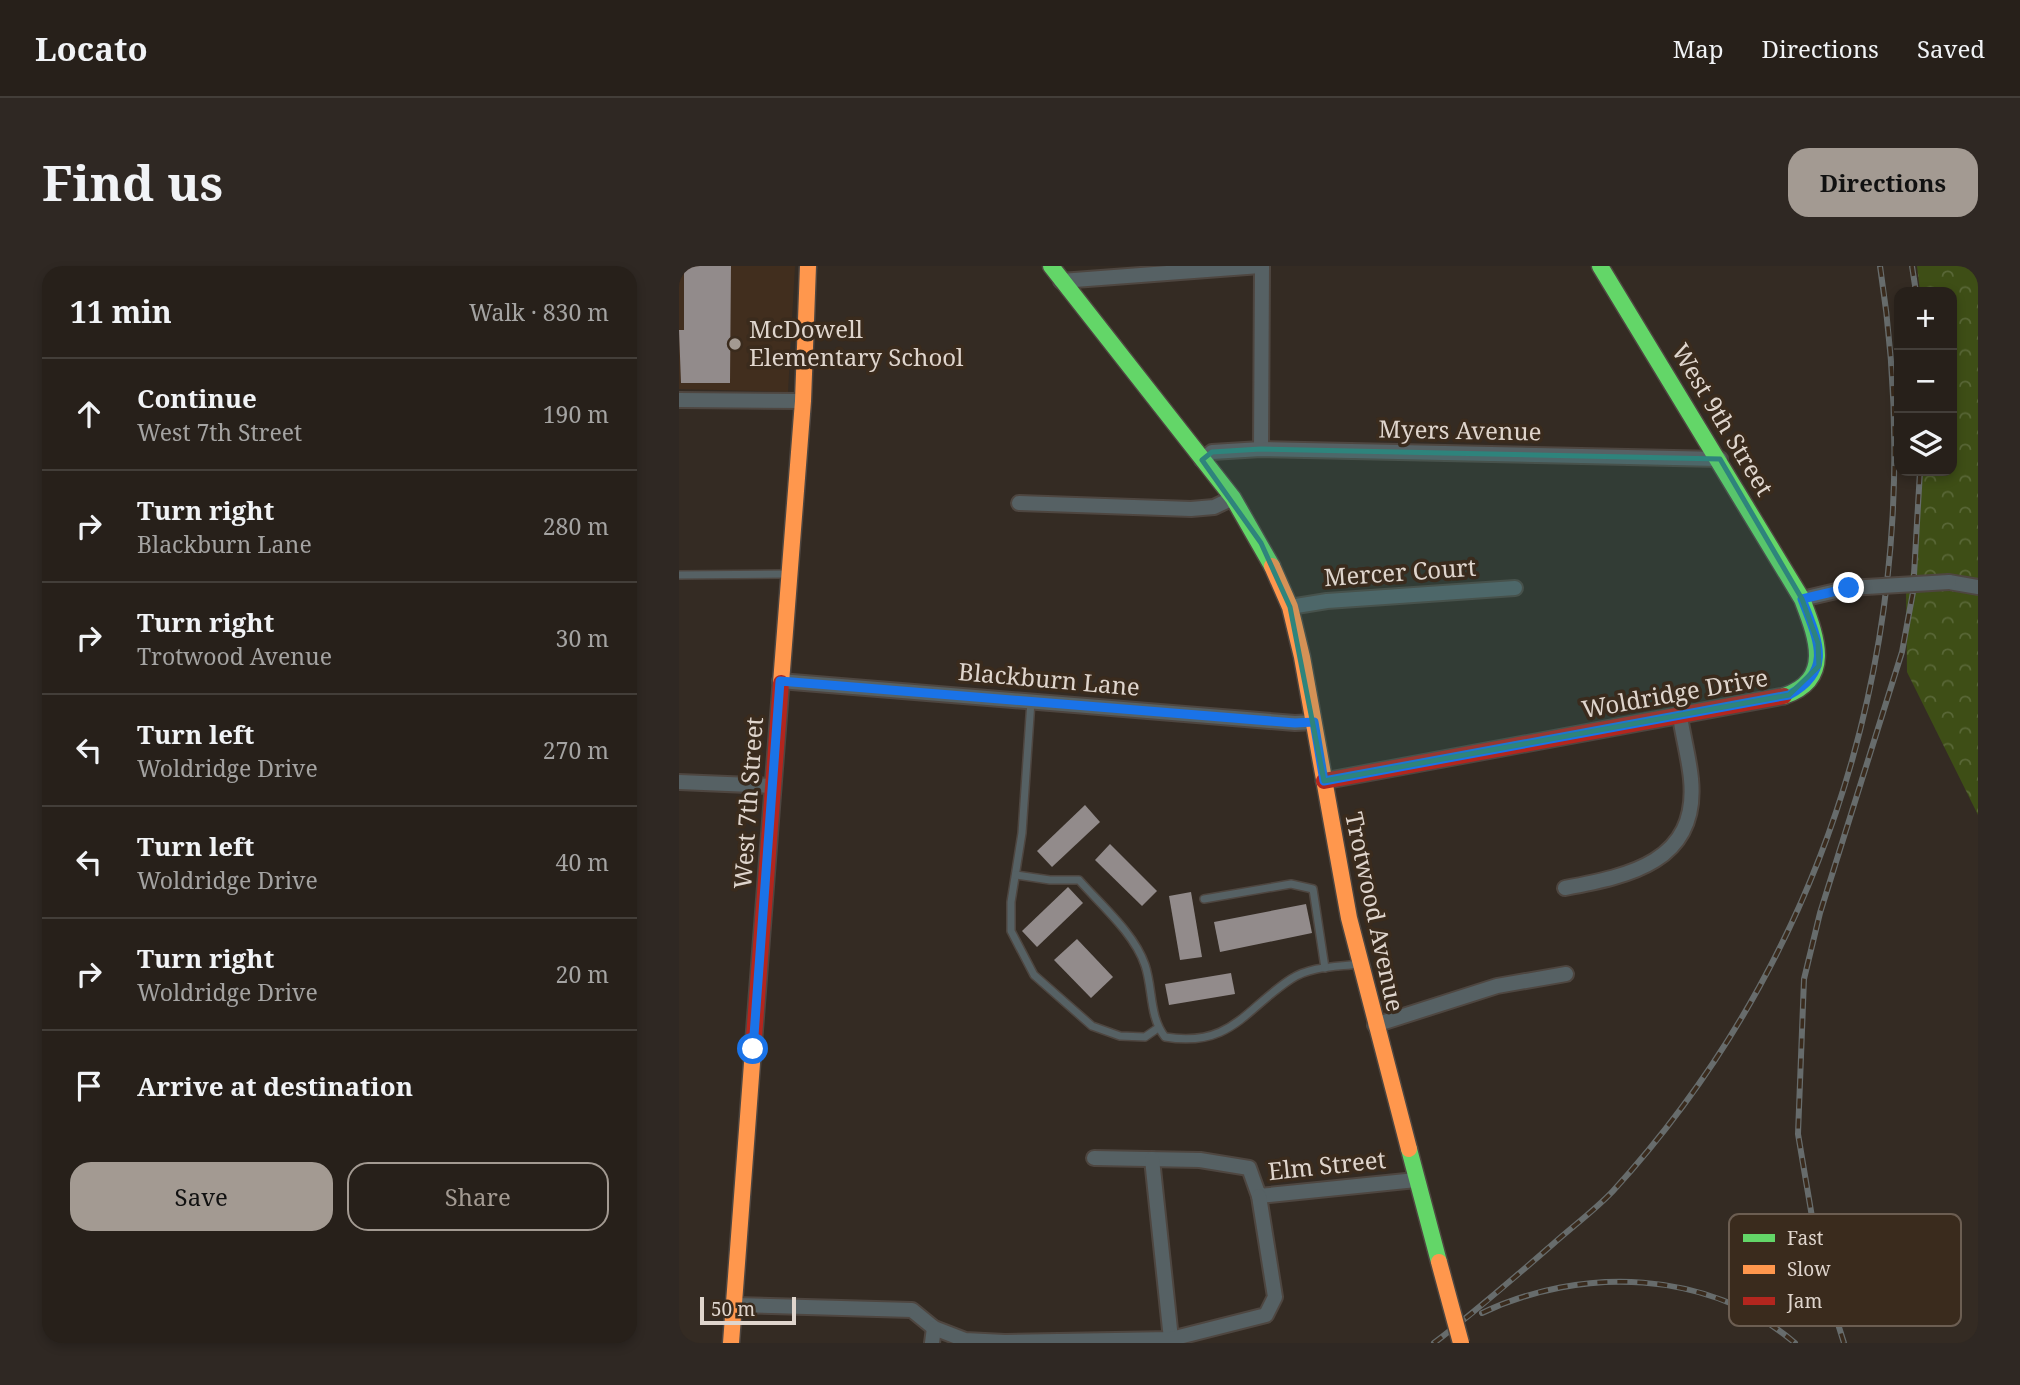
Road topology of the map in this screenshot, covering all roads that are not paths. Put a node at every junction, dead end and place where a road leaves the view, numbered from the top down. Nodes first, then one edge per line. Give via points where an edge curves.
1 (808, 266) edge
2 (1051, 266) edge
3 (1261, 266) edge
4 (1600, 266) edge
5 (1061, 281) junction
6 (679, 400) edge
7 (803, 401) junction
8 (1261, 449) junction
9 (1720, 459) junction
10 (1202, 460) junction
11 (1233, 498) junction
12 (1019, 503) dead end
13 (790, 574) junction
14 (679, 575) edge
15 (1515, 587) dead end
16 (1978, 587) edge
17 (1802, 599) junction
18 (1290, 607) junction
19 (780, 681) junction
20 (1031, 701) junction
21 (1679, 716) junction
22 (1314, 722) junction
23 (1324, 781) junction
24 (679, 782) edge
25 (773, 786) junction
26 (1016, 874) junction
27 (1565, 888) dead end
28 (1204, 899) dead end
29 (1359, 964) junction
30 (1325, 968) junction
31 (1566, 974) dead end
32 (1375, 1025) junction
33 (1158, 1028) junction
34 (1094, 1158) dead end
35 (1152, 1158) junction
36 (1416, 1180) junction
37 (1259, 1196) junction
38 (735, 1305) junction
39 (934, 1328) junction
40 (1171, 1339) junction
41 (1005, 1342) edge
42 (731, 1343) edge
43 (932, 1343) edge
44 (1082, 1343) edge
45 (1461, 1343) edge

1 - 7 main road, West 7th Street
2 - 5 main road, Trotwood Avenue
3 - 5 street
3 - 8 street
4 - 9 main road, West 9th Street
5 - 10 main road, Trotwood Avenue
6 - 7 street
7 - 13 main road, West 7th Street
8 - 9 street, Myers Avenue
8 - 10 street, Myers Avenue via 1212,452
9 - 17 main road, West 9th Street
10 - 11 main road, Trotwood Avenue
11 - 12 street via 1215,507 1191,509
11 - 18 main road, Trotwood Avenue via 1270,560
13 - 14 lane
13 - 19 main road, West 7th Street
15 - 18 street, Mercer Court
16 - 17 street, bridge via 1949,582 1849,588
17 - 21 main road, Woldridge Drive via 1818,643 1819,666 1804,687 1771,700
18 - 22 main road, Trotwood Avenue
19 - 20 street, Blackburn Lane
19 - 25 main road, West 7th Street
20 - 22 street, Blackburn Lane
20 - 26 lane
21 - 23 main road, Woldridge Drive
21 - 27 street via 1692,782 1688,817 1673,846 1654,864 1609,880
22 - 23 main road, Trotwood Avenue
23 - 29 main road, Trotwood Avenue
24 - 25 street
25 - 38 main road, West 7th Street
26 - 33 lane via 1079,880 1127,935 1145,964
26 - 33 lane via 1011,931 1034,975 1092,1026 1145,1037
28 - 30 lane via 1291,884 1313,889
29 - 30 lane
29 - 32 main road, Trotwood Avenue
30 - 33 lane via 1291,979 1229,1030 1179,1039 1165,1037
31 - 32 street via 1497,986
32 - 36 main road, Trotwood Avenue
34 - 35 street, Elm Street
35 - 37 street, Elm Street via 1249,1168
35 - 40 street
36 - 37 street, Elm Street
36 - 45 main road, Trotwood Avenue, bridge
37 - 40 street via 1275,1297 1266,1315
38 - 39 street via 912,1310
38 - 42 main road, West 7th Street
39 - 41 street via 965,1340
39 - 43 street
40 - 44 street
41 - 44 street

